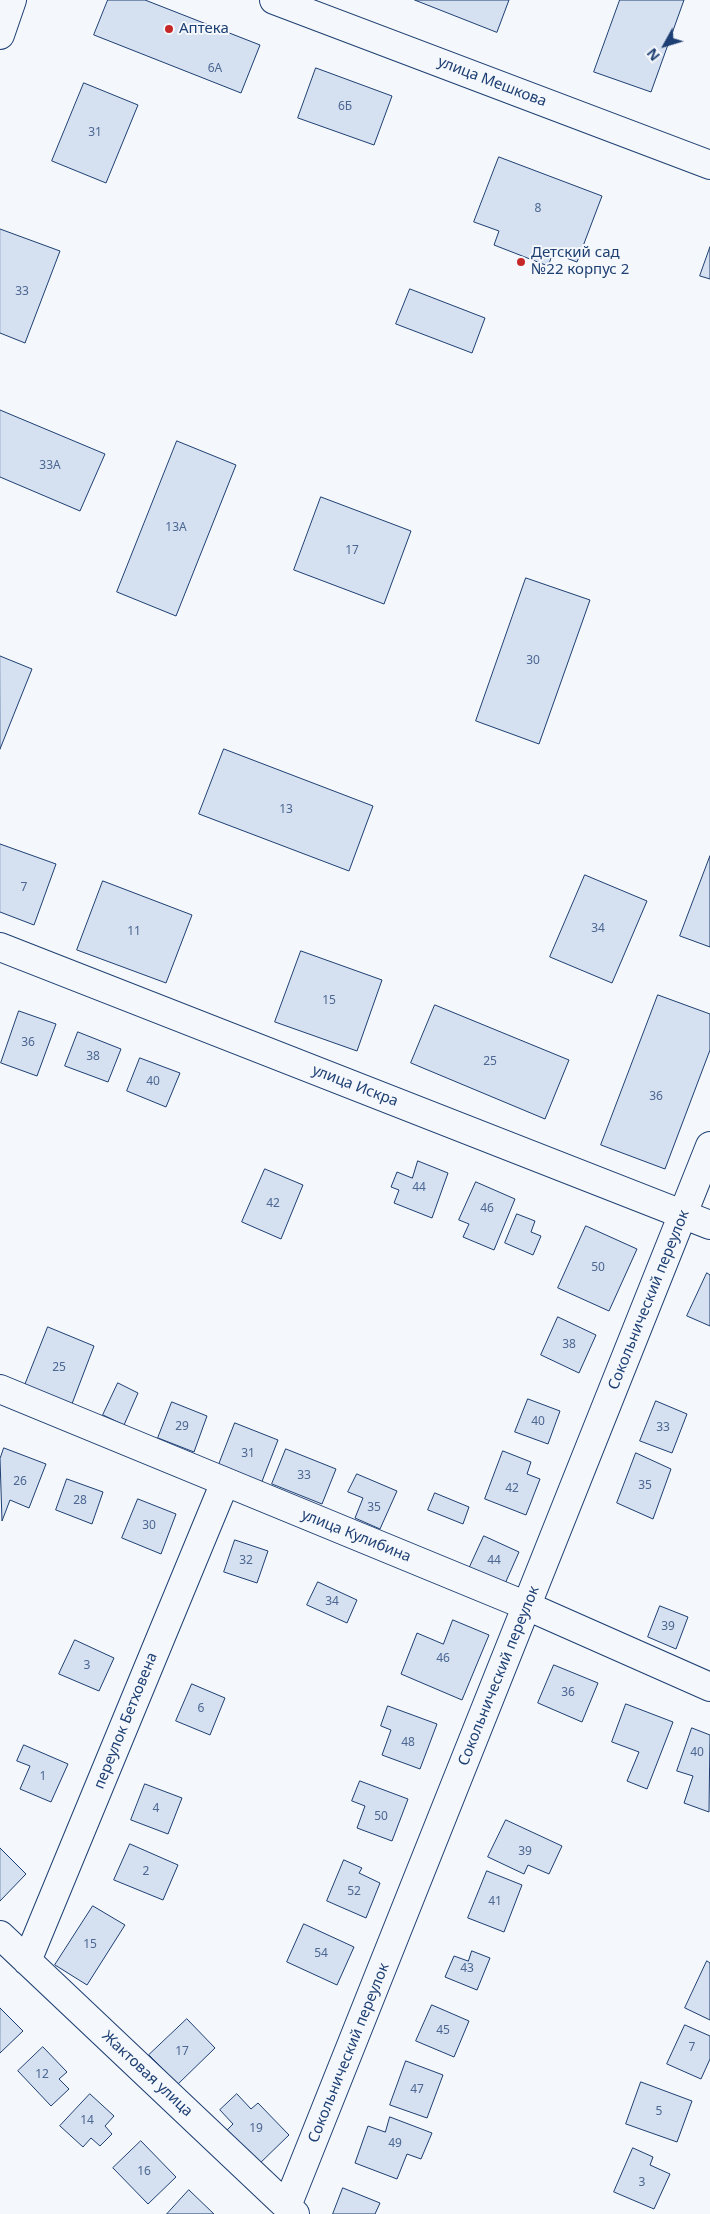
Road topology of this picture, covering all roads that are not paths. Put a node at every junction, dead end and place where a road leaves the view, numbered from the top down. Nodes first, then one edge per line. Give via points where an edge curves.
1 (12, 0) edge
2 (274, 0) edge
3 (0, 35) edge
4 (710, 165) edge
5 (0, 947) edge
6 (710, 1146) edge
7 (683, 1214) junction
8 (710, 1225) edge
9 (0, 1389) edge
10 (224, 1482) junction
11 (527, 1606) junction
12 (710, 1687) edge
13 (0, 1935) edge
14 (27, 1961) junction
15 (291, 2210) edge

1 - 3 street
2 - 4 street, улица Мешкова
5 - 7 street, улица Искра
6 - 7 street, Сокольнический переулок
7 - 8 street, улица Искра
7 - 11 street, Сокольнический переулок
9 - 10 street, улица Кулибина
10 - 11 street, улица Кулибина
10 - 14 street, переулок Бетховена
11 - 12 street, улица Кулибина
11 - 15 street, Сокольнический переулок
13 - 14 street, Жактовая улица
14 - 15 street, Жактовая улица

